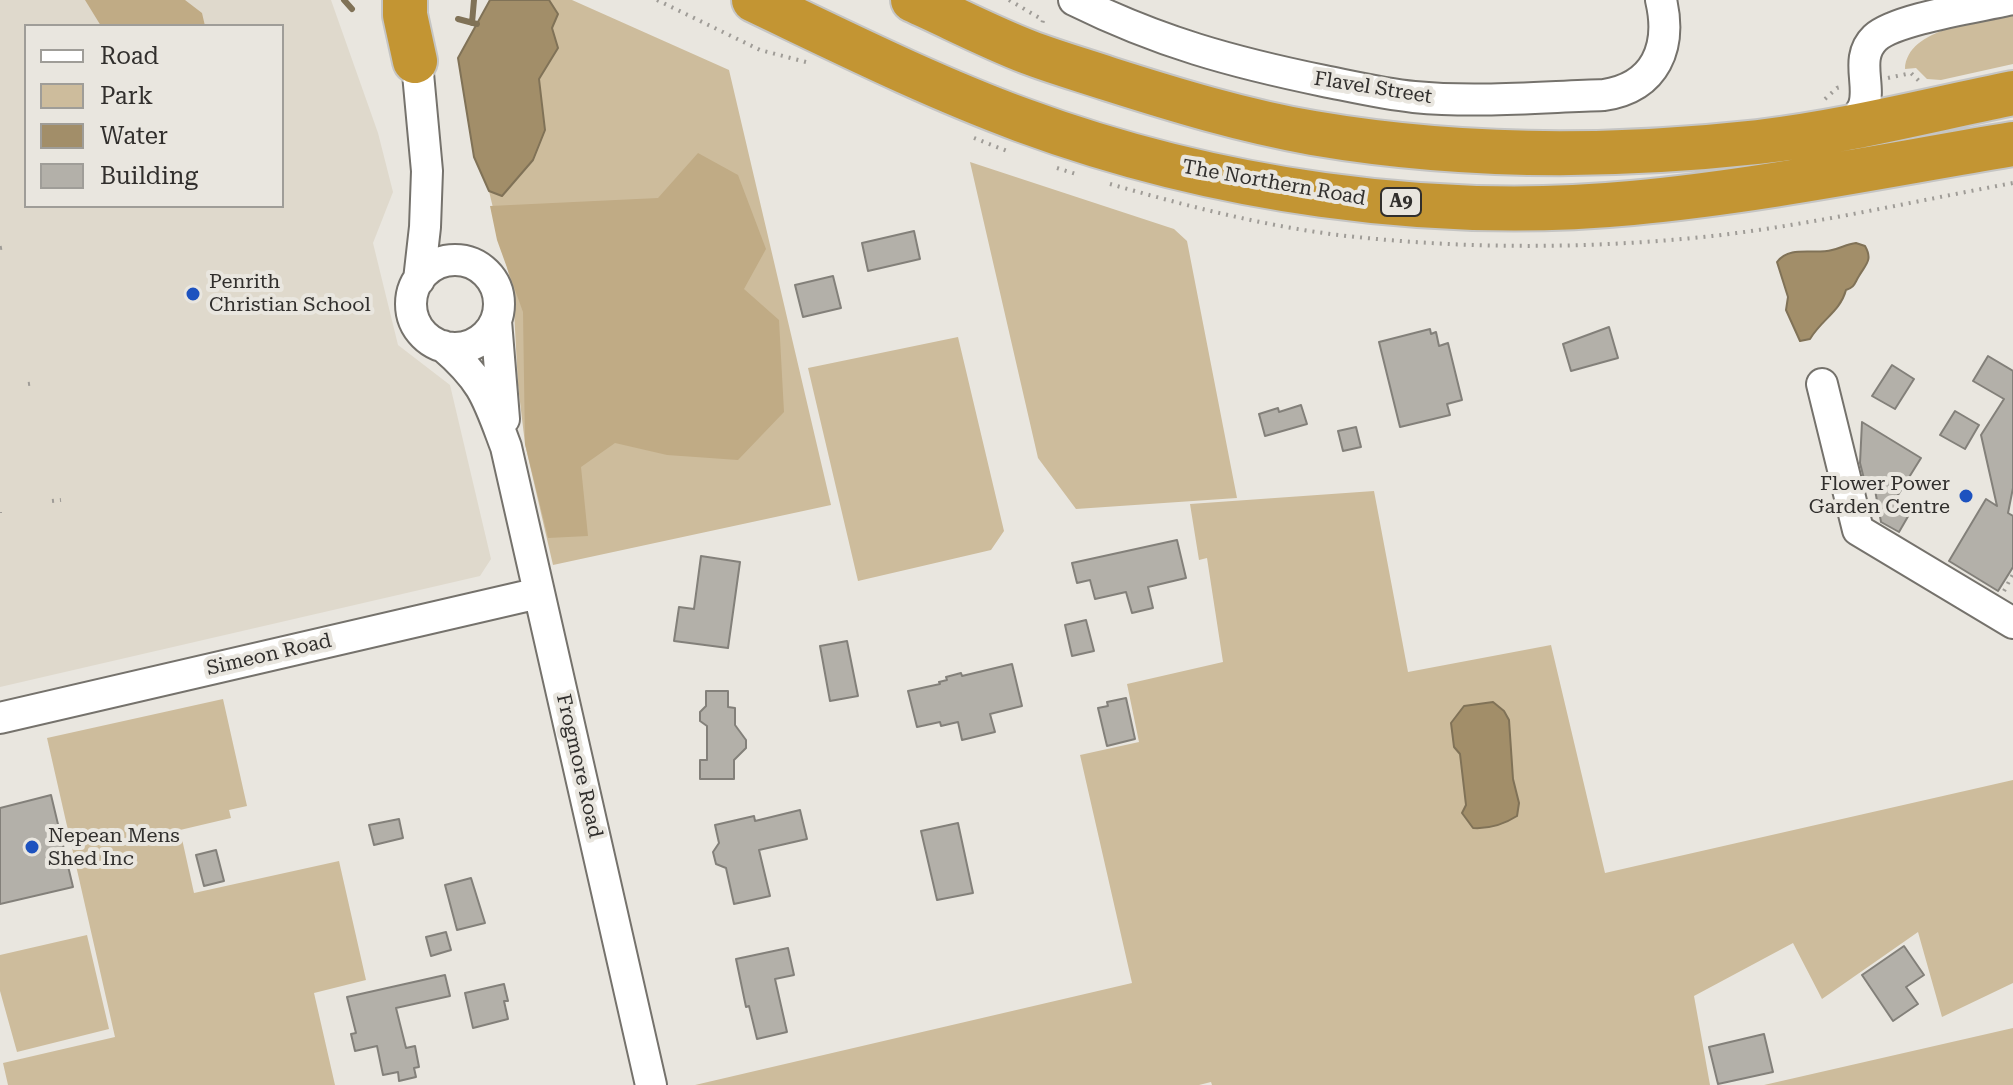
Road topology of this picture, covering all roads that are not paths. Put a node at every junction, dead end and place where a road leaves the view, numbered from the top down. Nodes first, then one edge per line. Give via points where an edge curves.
1 (405, 0) edge
2 (420, 0) edge
3 (754, 0) edge
4 (913, 0) edge
5 (1074, 0) edge
6 (1661, 0) edge
7 (1989, 2) edge
8 (1106, 7) edge
9 (1903, 24) junction
10 (415, 61) junction
11 (2013, 93) edge
12 (1925, 111) junction
13 (1834, 130) junction
14 (2013, 144) edge
15 (427, 171) junction
16 (475, 265) junction
17 (419, 280) junction
18 (496, 321) junction
19 (443, 346) junction
20 (1822, 384) dead end
21 (506, 447) junction
22 (539, 593) junction
23 (2013, 623) edge
24 (0, 718) edge
25 (651, 1085) edge

1 - 10 highway
2 - 10 street
3 - 14 highway, The Northern Road / A9 via 1020,119 1203,174 1319,195 1420,204 1630,203
4 - 13 highway via 1029,52 1143,90 1310,133 1383,143 1602,153 1760,142
5 - 8 street, Flavel Street
6 - 8 street, Flavel Street via 1665,39 1651,70 1629,88 1589,96 1440,99 1396,95 1206,54 1156,37
7 - 9 street
9 - 12 street via 1879,52 1880,82 1894,102
9 - 13 street via 1869,45 1862,111
10 - 15 street
11 - 12 highway
12 - 13 highway
15 - 16 street via 443,232
15 - 17 street
16 - 17 street via 442,262
16 - 18 street via 496,289
17 - 19 street via 411,299 414,318 425,336
18 - 19 street via 474,344
18 - 21 street, Frogmore Road
19 - 21 street, Frogmore Road via 470,369 483,389
20 - 23 street via 1858,530
21 - 22 street, Frogmore Road
22 - 24 street, Simeon Road
22 - 25 street, Frogmore Road

